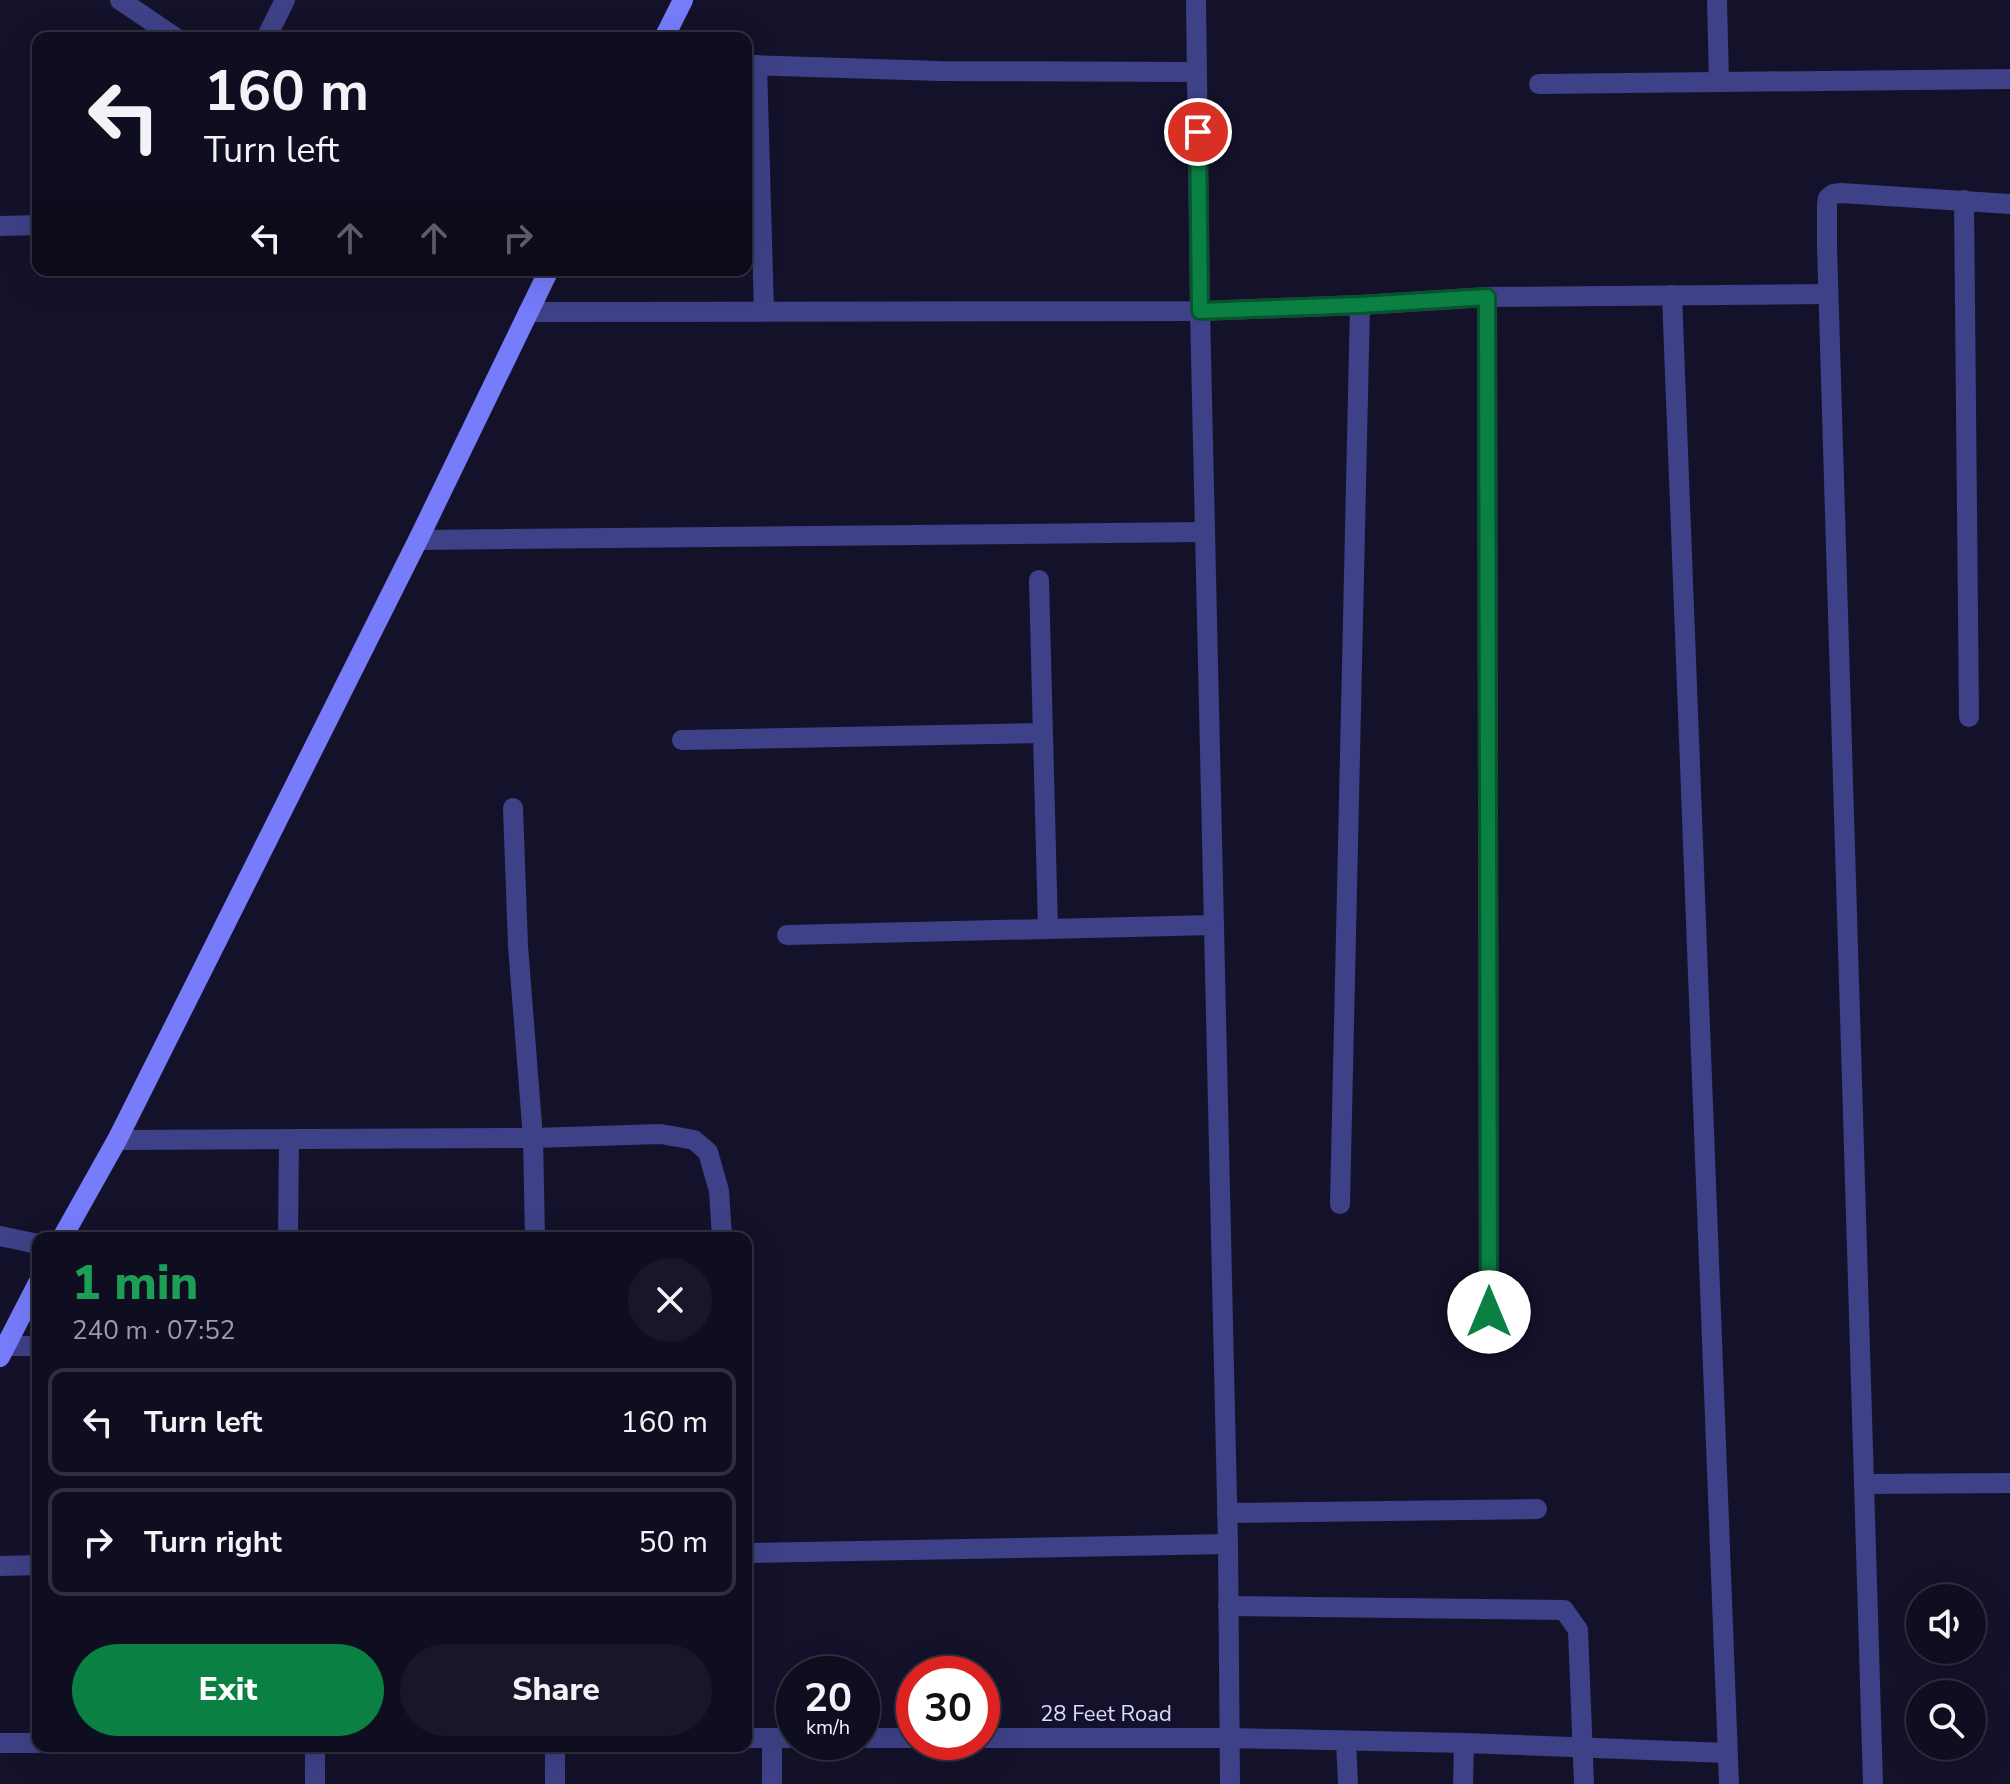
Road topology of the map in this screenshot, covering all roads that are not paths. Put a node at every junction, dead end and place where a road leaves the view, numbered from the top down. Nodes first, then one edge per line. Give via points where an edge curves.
1 (120, 0) edge
2 (285, 0) edge
3 (683, 0) edge
4 (1196, 0) edge
5 (1717, 0) edge
6 (167, 32) edge
7 (269, 32) edge
8 (667, 32) edge
9 (752, 65) edge
10 (1197, 72) junction
11 (2010, 79) edge
12 (1719, 82) junction
13 (752, 84) edge
14 (1539, 84) dead end
15 (1964, 200) junction
16 (2010, 204) edge
17 (32, 225) edge
18 (0, 226) edge
19 (546, 276) edge
20 (1828, 294) junction
21 (1672, 295) junction
22 (1487, 297) junction
23 (1360, 305) junction
24 (764, 311) junction
25 (1200, 311) junction
26 (528, 312) junction
27 (1205, 532) junction
28 (418, 540) junction
29 (1039, 580) dead end
30 (1969, 717) dead end
31 (1042, 733) junction
32 (682, 740) dead end
33 (513, 808) dead end
34 (1214, 925) junction
35 (1048, 929) junction
36 (787, 935) dead end
37 (533, 1138) junction
38 (289, 1139) junction
39 (117, 1140) junction
40 (1340, 1204) dead end
41 (65, 1232) edge
42 (288, 1232) edge
43 (535, 1232) edge
44 (722, 1232) edge
45 (0, 1236) edge
46 (32, 1243) edge
47 (32, 1295) edge
48 (1489, 1312) dead end
49 (32, 1347) edge
50 (3, 1352) edge
51 (2010, 1483) edge
52 (1864, 1484) junction
53 (1537, 1509) dead end
54 (1227, 1513) junction
55 (1228, 1544) junction
56 (752, 1553) edge
57 (32, 1565) edge
58 (0, 1566) edge
59 (1228, 1606) junction
60 (752, 1738) edge
61 (772, 1738) junction
62 (776, 1738) edge
63 (1000, 1738) edge
64 (1229, 1738) junction
65 (1346, 1741) junction
66 (0, 1743) edge
67 (32, 1743) edge
68 (1464, 1743) junction
69 (1584, 1749) junction
70 (315, 1752) edge
71 (555, 1752) edge
72 (1727, 1753) junction
73 (315, 1784) edge
74 (555, 1784) edge
75 (772, 1784) edge
76 (1230, 1784) edge
77 (1348, 1784) edge
78 (1463, 1784) edge
79 (1584, 1784) edge
80 (1729, 1784) edge
81 (1873, 1784) edge

1 - 6 street
2 - 7 street
3 - 8 street
4 - 10 street
5 - 12 street
9 - 10 street
10 - 25 street
11 - 12 street
12 - 14 street
13 - 24 street
15 - 16 street
15 - 20 street via 1833,194 1827,204
15 - 30 street
17 - 18 street
19 - 26 street
20 - 21 street
20 - 52 street
21 - 22 street
21 - 72 street
22 - 23 street
22 - 48 street
23 - 25 street
23 - 40 street
24 - 25 street
24 - 26 street
25 - 27 street
26 - 28 street
27 - 28 street
27 - 34 street
28 - 39 street
29 - 31 street
31 - 32 street
31 - 35 street
33 - 37 street
34 - 35 street
34 - 54 street
35 - 36 street
37 - 38 street
37 - 43 street
37 - 44 street via 661,1134 694,1140 708,1152 712,1165
38 - 39 street
38 - 42 street
39 - 41 street
45 - 46 street
47 - 50 street
49 - 50 street
51 - 52 street
52 - 81 street
53 - 54 street
54 - 55 street
55 - 56 street
55 - 59 street
57 - 58 street
59 - 64 street
59 - 69 street via 1564,1610 1578,1630
60 - 61 street
61 - 62 street
61 - 75 street
63 - 64 street, 28 Feet Road
64 - 65 street, 28 Feet Road
64 - 76 street
65 - 68 street, 28 Feet Road
65 - 77 street
66 - 67 street
68 - 69 street, 28 Feet Road
68 - 78 street
69 - 72 street, 28 Feet Road
69 - 79 street
70 - 73 street
71 - 74 street
72 - 80 street

